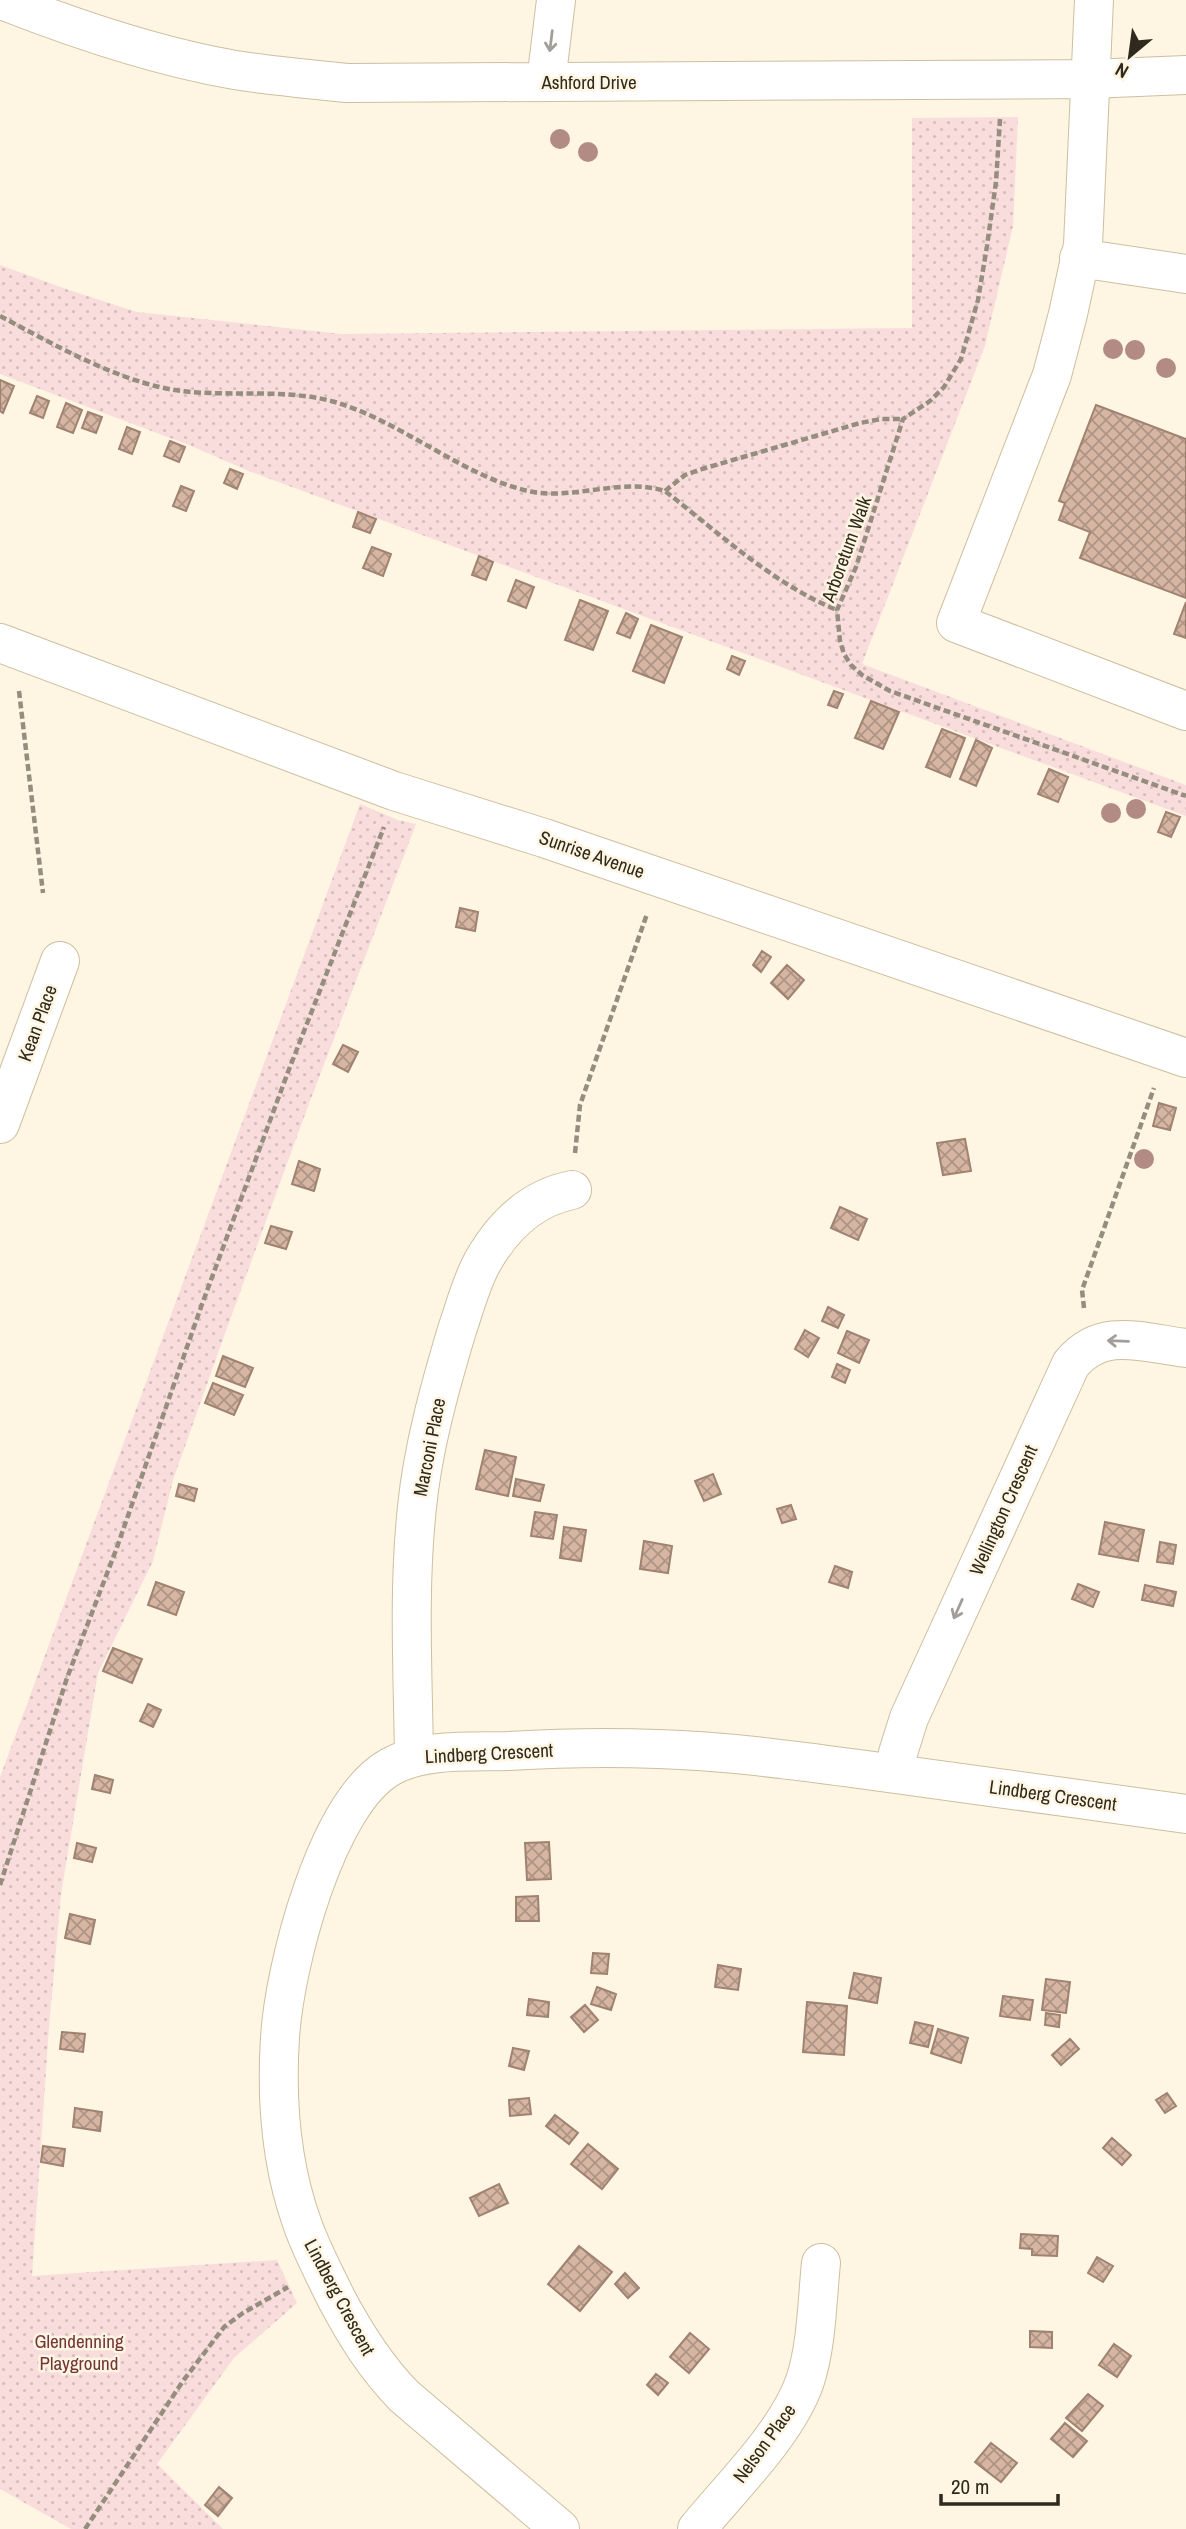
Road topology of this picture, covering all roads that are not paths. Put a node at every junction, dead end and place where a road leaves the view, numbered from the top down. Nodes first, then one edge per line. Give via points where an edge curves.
1 (555, 0) edge
2 (1094, 0) edge
3 (13, 2) edge
4 (1186, 75) edge
5 (1090, 79) junction
6 (546, 82) junction
7 (1079, 258) junction
8 (1186, 274) edge
9 (12, 647) edge
10 (1186, 711) edge
11 (60, 961) dead end
12 (1177, 1054) edge
13 (0, 1124) edge
14 (572, 1190) road end
15 (1186, 1348) edge
16 (414, 1757) junction
17 (896, 1774) junction
18 (1186, 1814) edge
19 (821, 2263) dead end
20 (560, 2529) edge
21 (697, 2529) edge

1 -> 6 street
2 - 5 street
3 - 6 street, Ashford Drive via 130,45 248,71 359,83
4 - 5 street, Ashford Drive
5 - 6 street, Ashford Drive
5 - 7 street
7 - 8 street
7 - 10 street via 1052,374 956,622
9 - 12 street, Sunrise Avenue via 394,791
11 - 13 street, Kean Place
14 - 16 street, Marconi Place via 533,1205 498,1240 472,1284 447,1364 417,1504 412,1598
15 -> 17 street, Wellington Crescent via 1109,1340 1095,1343 1071,1364 909,1718
16 - 17 street, Lindberg Crescent via 657,1748
16 - 20 street, Lindberg Crescent via 370,1782 335,1835 307,1905 287,1988 278,2064 290,2182 319,2264 367,2353 384,2375
17 - 18 street, Lindberg Crescent
19 - 21 street, Nelson Place via 811,2354 794,2405

